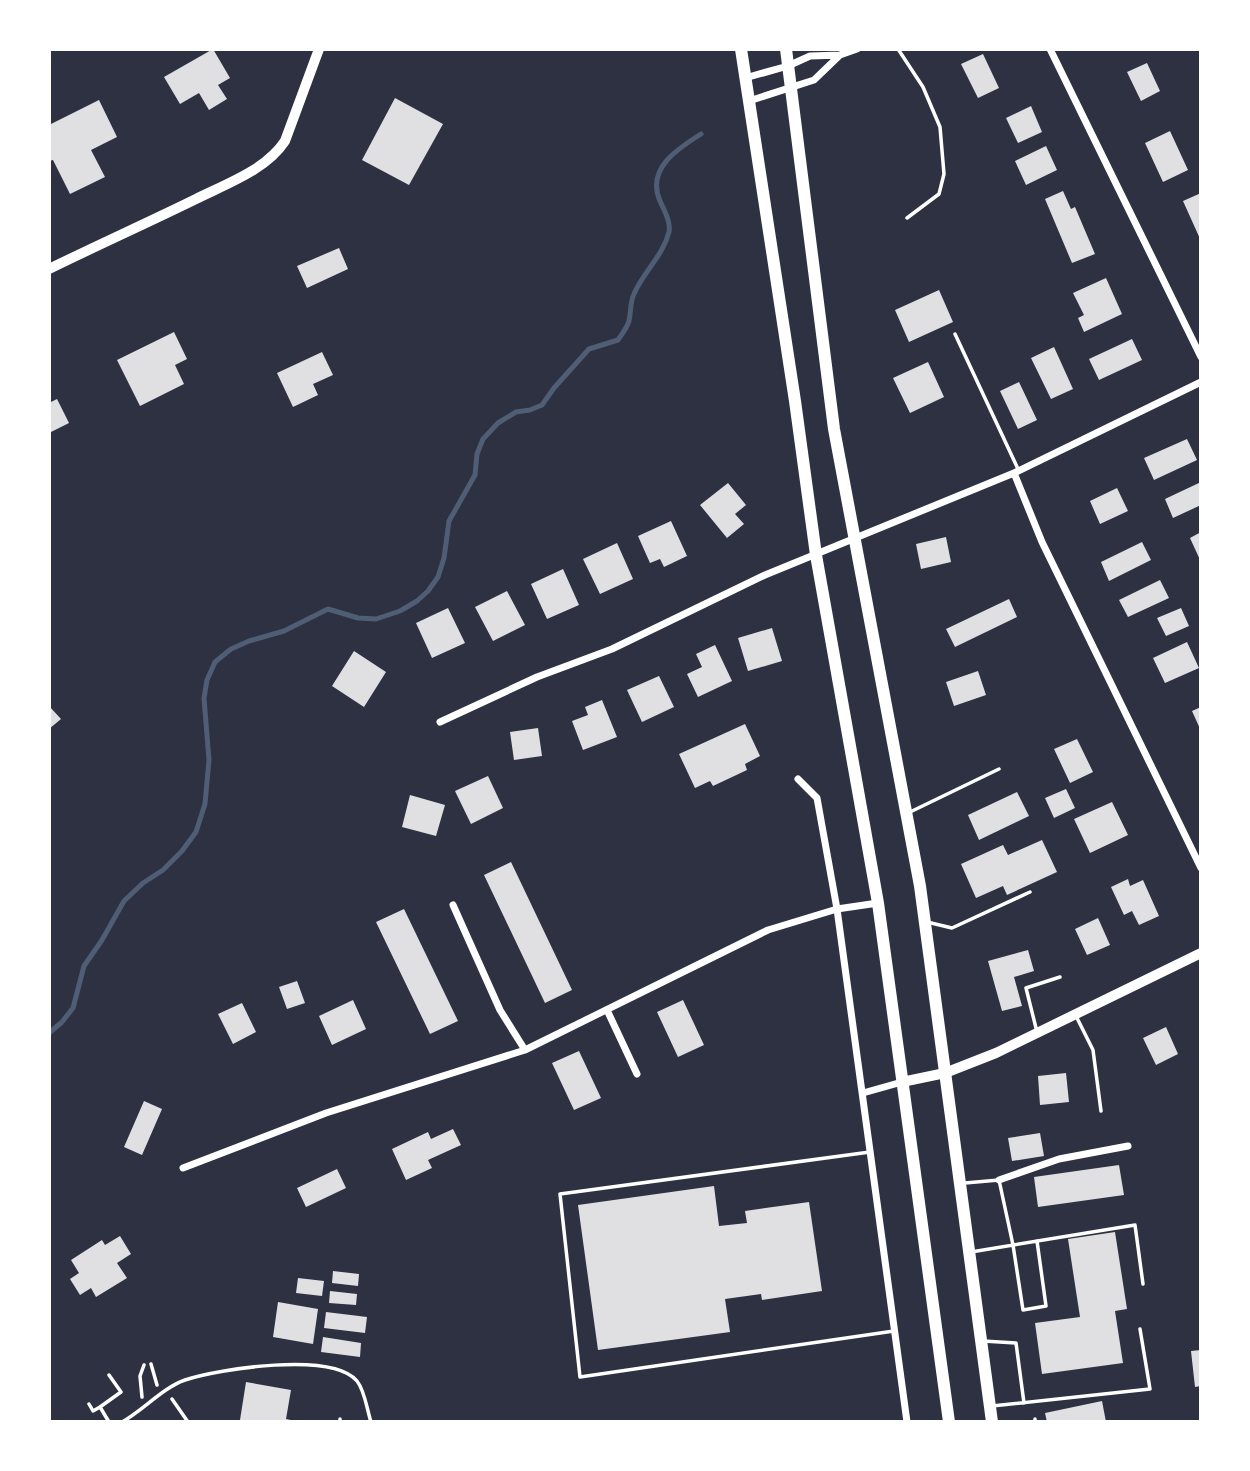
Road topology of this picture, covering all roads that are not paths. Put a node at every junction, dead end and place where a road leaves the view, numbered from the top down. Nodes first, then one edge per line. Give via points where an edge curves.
1 (320, 49) edge
2 (741, 49) edge
3 (786, 49) edge
4 (856, 49) edge
5 (898, 49) edge
6 (1050, 49) edge
7 (839, 52) edge
8 (789, 66) junction
9 (745, 78) junction
10 (791, 87) junction
11 (748, 101) junction
12 (906, 218) dead end
13 (49, 269) edge
14 (955, 334) dead end
15 (1201, 356) edge
16 (1201, 382) edge
17 (1016, 472) junction
18 (855, 540) junction
19 (816, 555) junction
20 (440, 722) dead end
21 (999, 769) dead end
22 (798, 779) dead end
23 (906, 814) junction
24 (1201, 869) edge
25 (1030, 892) dead end
26 (878, 902) junction
27 (453, 905) dead end
28 (837, 909) junction
29 (925, 922) junction
30 (1201, 953) edge
31 (1060, 977) dead end
32 (607, 1010) junction
33 (1076, 1016) junction
34 (1037, 1034) junction
35 (524, 1050) junction
36 (945, 1073) junction
37 (637, 1074) dead end
38 (902, 1082) junction
39 (863, 1093) junction
40 (1101, 1111) dead end
41 (1128, 1146) dead end
42 (871, 1152) junction
43 (183, 1168) dead end
44 (999, 1180) junction
45 (960, 1184) junction
46 (1038, 1241) junction
47 (1013, 1245) junction
48 (969, 1253) junction
49 (1143, 1284) dead end
50 (1140, 1329) dead end
51 (894, 1331) junction
52 (981, 1340) junction
53 (1024, 1402) junction
54 (990, 1406) junction
55 (122, 1422) edge
56 (371, 1422) edge
57 (906, 1422) edge
58 (949, 1422) edge
59 (992, 1422) edge

1 - 13 street via 277,154 224,185
2 - 9 main road
3 - 8 main road
4 - 7 street
5 - 12 lane via 923,87 940,127 944,174 939,194
6 - 15 street
7 - 8 street via 810,56
7 - 10 street via 814,80
8 - 9 street
8 - 10 main road
9 - 11 main road
10 - 11 street
10 - 18 main road via 825,366
11 - 19 main road
14 - 17 lane
16 - 17 street
17 - 18 street
17 - 24 street via 1048,554
18 - 19 street
18 - 23 main road
19 - 20 street
19 - 26 main road
21 - 23 lane
22 - 28 street via 817,798
23 - 29 main road
25 - 29 lane via 952,928
26 - 28 street
26 - 38 main road
27 - 35 street via 500,1010
28 - 32 street via 768,930
28 - 39 street
29 - 36 main road
30 - 33 street
31 - 34 lane via 1026,988
32 - 35 street
32 - 37 street
33 - 34 street
33 - 40 lane via 1093,1050
34 - 36 street
35 - 43 street via 326,1113
36 - 38 street
36 - 45 main road
38 - 39 street
38 - 58 main road
39 - 42 street
41 - 44 street via 1059,1159
42 - 51 street
42 - 51 lane via 560,1195 580,1377
44 - 45 lane
44 - 47 lane
45 - 48 main road
46 - 47 lane
46 - 47 lane via 1046,1306 1023,1310
46 - 49 lane via 1135,1225
47 - 48 lane
48 - 52 main road
50 - 53 lane via 1150,1389
51 - 57 street
52 - 53 lane via 1016,1343
52 - 54 main road
53 - 54 lane
54 - 59 main road
55 - 56 lane via 183,1381 231,1369 287,1364 343,1370 358,1382

